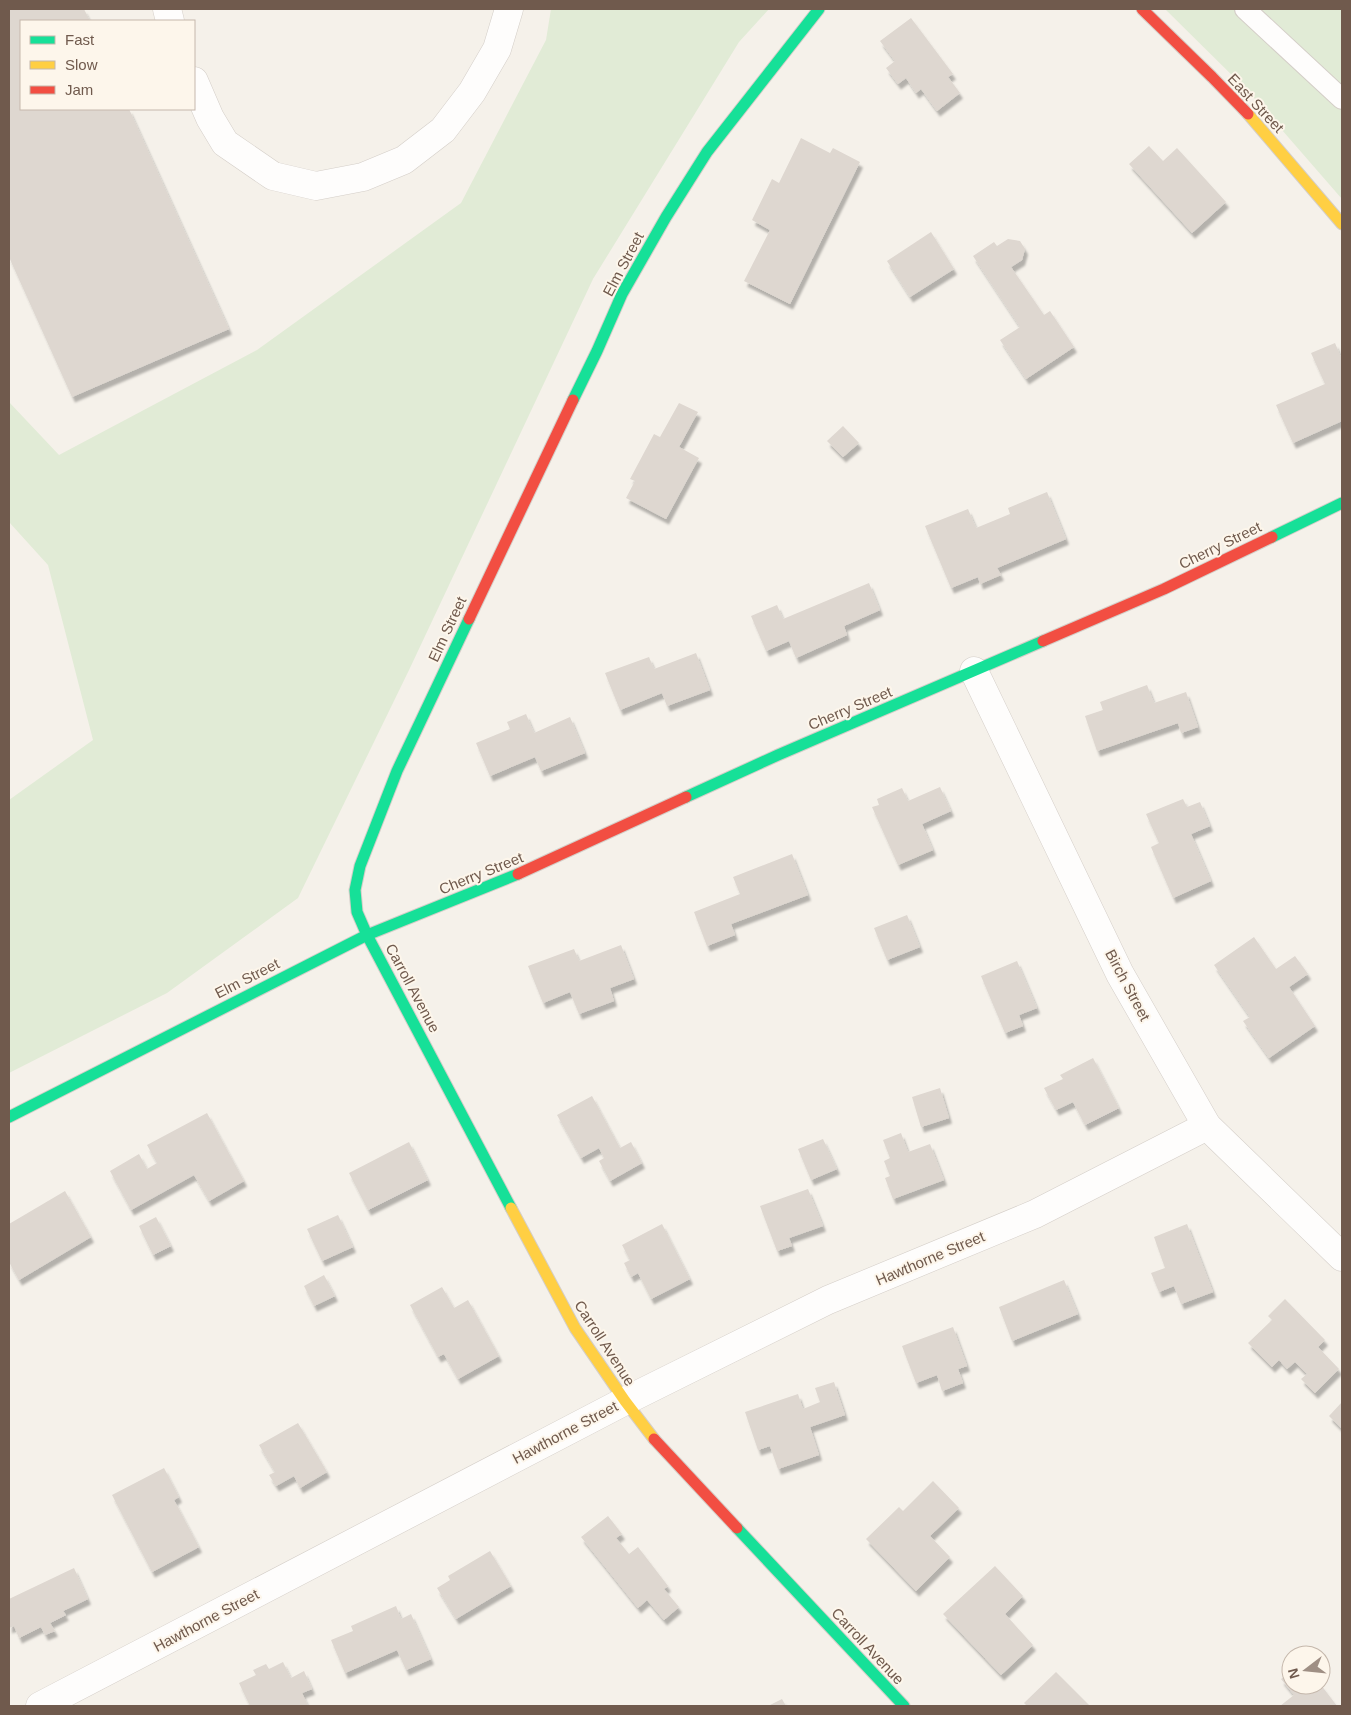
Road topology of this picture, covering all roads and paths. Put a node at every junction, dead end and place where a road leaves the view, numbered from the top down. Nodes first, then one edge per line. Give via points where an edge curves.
1 (509, 9) edge
2 (819, 9) edge
3 (1142, 9) edge
4 (1245, 9) edge
5 (195, 83) edge
6 (1342, 99) edge
7 (1342, 224) edge
8 (1342, 503) edge
9 (974, 671) junction
10 (367, 934) junction
11 (9, 1117) edge
12 (1207, 1126) junction
13 (1342, 1257) edge
14 (625, 1401) junction
15 (40, 1706) edge
16 (904, 1706) edge

1 - 5 street via 496,49 472,92 443,130 404,160 363,177 316,186 273,176 226,143 210,118
2 - 10 street, Elm Street via 707,152 622,294 397,771 360,866 354,890 357,912
3 - 7 street, East Street via 1258,125
4 - 6 lane
8 - 9 street, Cherry Street via 1164,589
9 - 10 street, Cherry Street via 778,755 533,868
9 - 12 street, Birch Street via 1120,974
10 - 11 street, Elm Street
10 - 14 street, Carroll Avenue via 575,1328
12 - 13 street, Birch Street
12 - 14 street, Hawthorne Street via 1035,1214 828,1300
14 - 15 street, Hawthorne Street
14 - 16 street, Carroll Avenue via 660,1446

